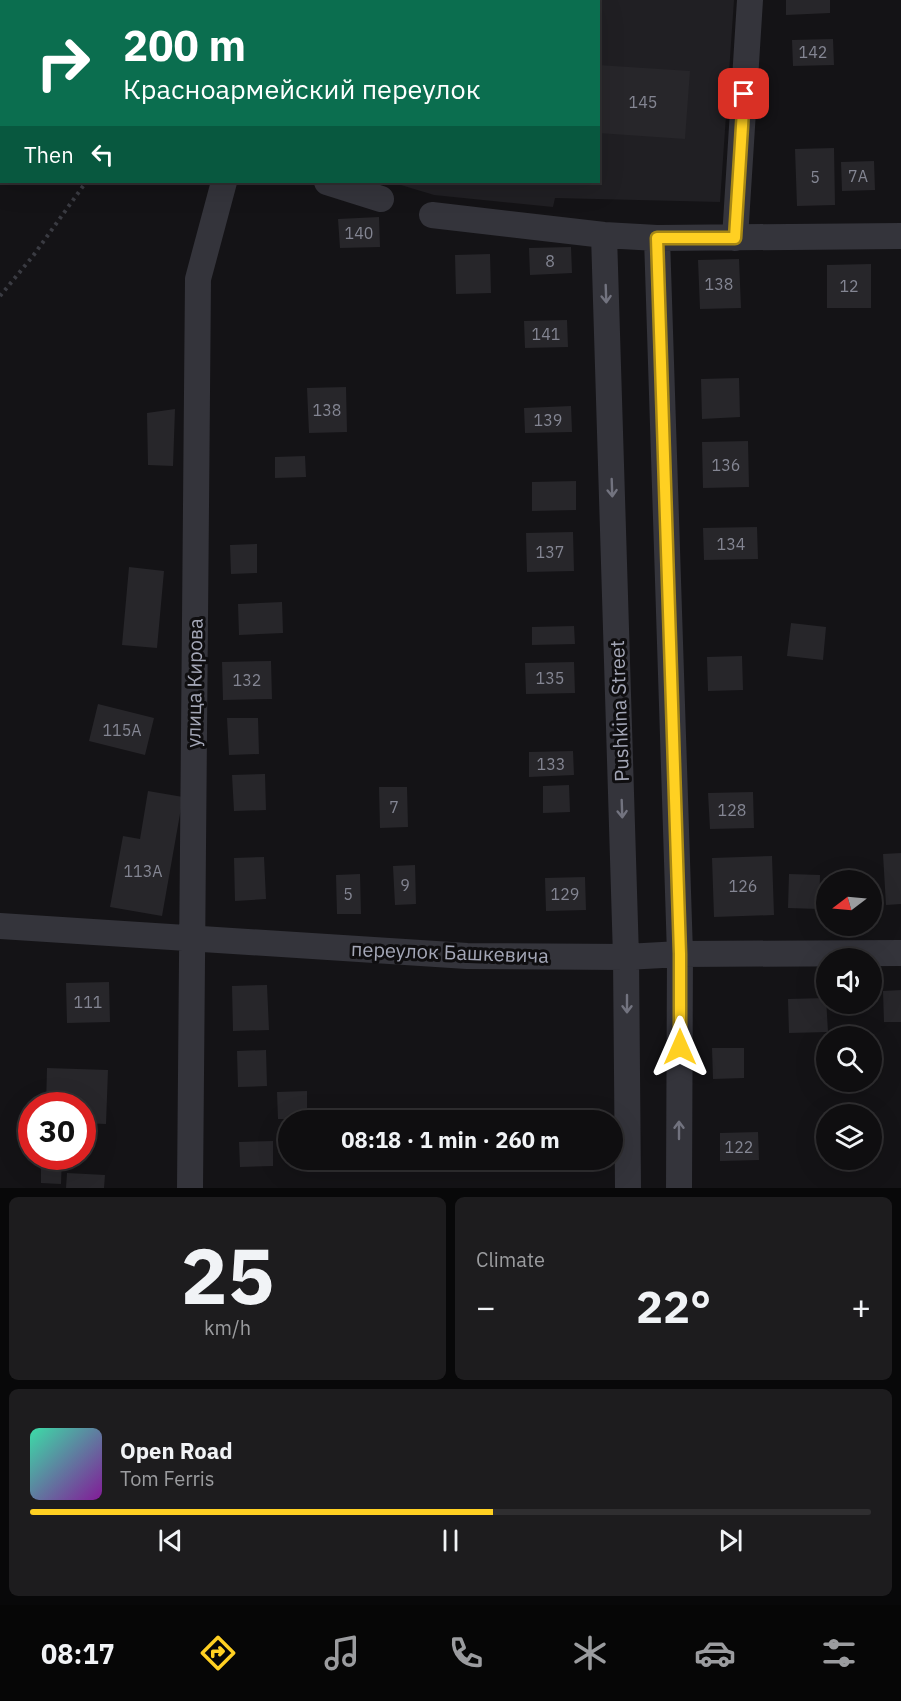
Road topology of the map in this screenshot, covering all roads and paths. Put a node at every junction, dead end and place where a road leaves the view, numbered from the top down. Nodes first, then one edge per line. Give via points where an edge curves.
1 (750, 0) edge
2 (85, 183) edge
3 (224, 183) edge
4 (330, 183) edge
5 (381, 199) dead end
6 (432, 215) dead end
7 (604, 235) junction
8 (901, 237) edge
9 (657, 238) junction
10 (735, 238) junction
11 (0, 296) edge
12 (0, 926) edge
13 (192, 939) junction
14 (901, 953) edge
15 (680, 954) junction
16 (626, 957) junction
17 (190, 1188) edge
18 (628, 1188) edge
19 (679, 1188) edge

1 - 10 street
2 - 11 path
3 - 13 street, улица Кирова via 198,279
4 - 5 street
6 - 7 street
7 - 9 street
7 -> 16 street, Pushkina Street
8 - 10 street
9 - 10 street
9 - 15 street
12 - 13 street, переулок Башкевича
13 - 16 street, переулок Башкевича via 467,956
13 - 17 street, улица Кирова
14 - 15 street, переулок Башкевича
15 - 16 street, переулок Башкевича
19 -> 15 street
16 -> 18 street, Pushkina Street

